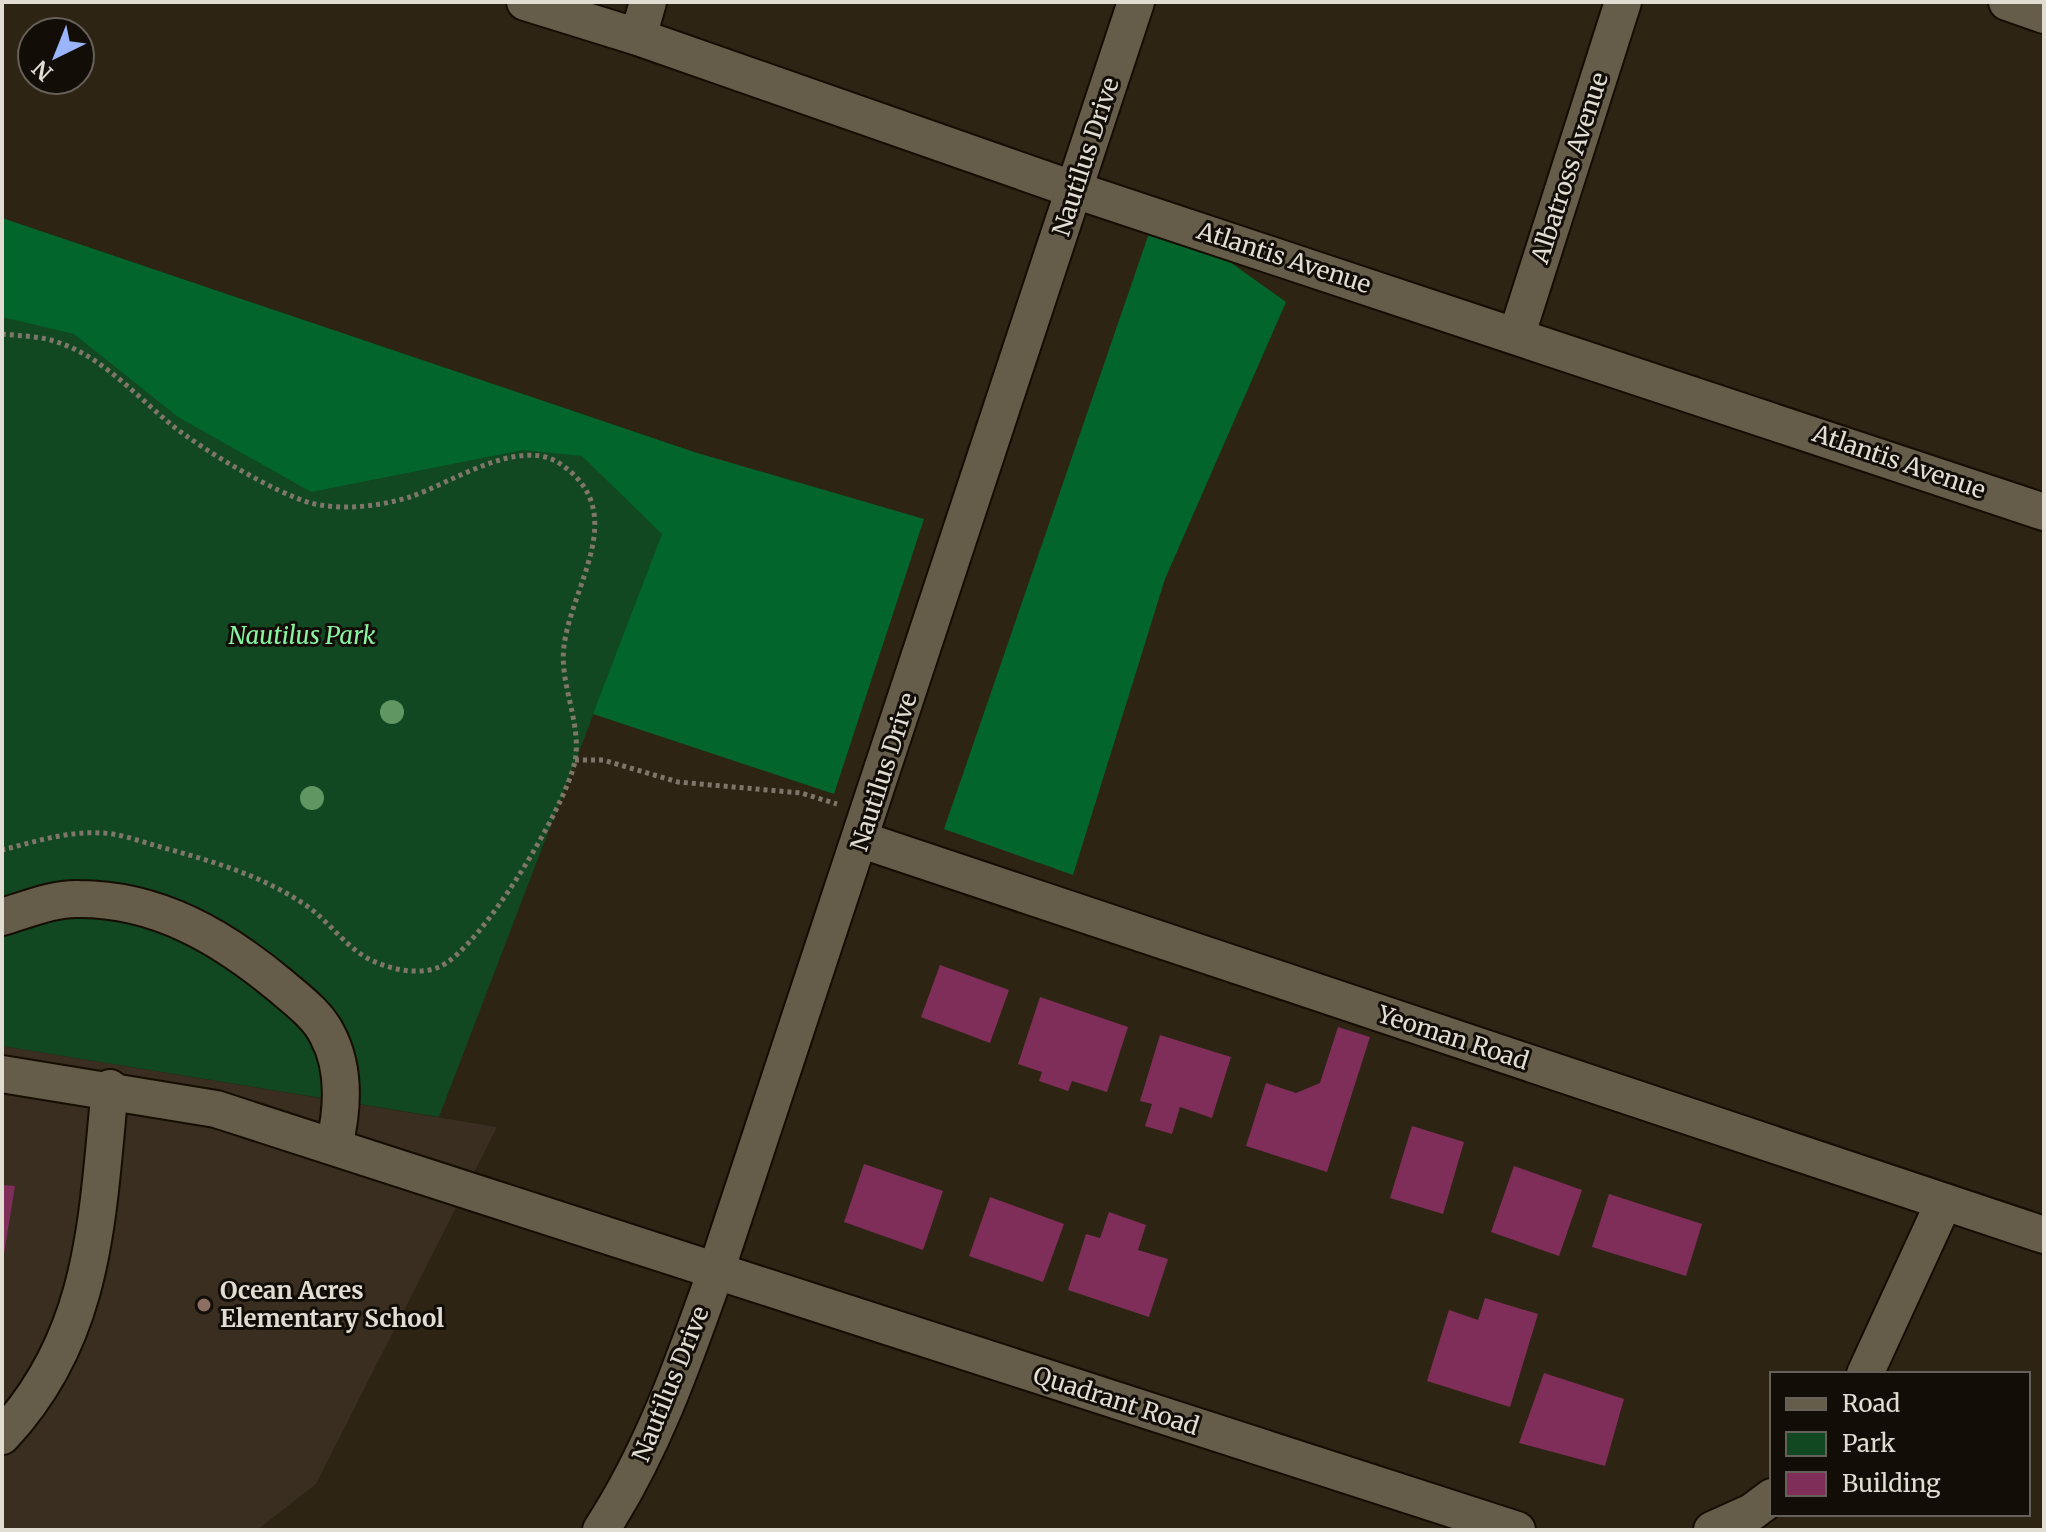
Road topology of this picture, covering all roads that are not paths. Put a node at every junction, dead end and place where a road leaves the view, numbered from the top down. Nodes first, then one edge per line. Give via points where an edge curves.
1 (525, 2) edge
2 (648, 2) edge
3 (1136, 2) edge
4 (1623, 2) edge
5 (2007, 2) edge
6 (2044, 15) edge
7 (638, 37) junction
8 (1075, 190) junction
9 (1517, 334) junction
10 (2044, 512) edge
11 (866, 827) junction
12 (2, 917) edge
13 (2, 1074) edge
14 (110, 1088) junction
15 (334, 1146) junction
16 (1944, 1202) junction
17 (2044, 1235) edge
18 (716, 1271) junction
19 (1866, 1372) edge
20 (2, 1436) edge
21 (1770, 1498) edge
22 (601, 1530) edge
23 (1517, 1530) edge
24 (1712, 1530) edge

1 - 7 street, Atlantis Avenue
2 - 7 street
3 - 8 street, Nautilus Drive
4 - 9 street, Albatross Avenue
5 - 6 street
7 - 8 street, Atlantis Avenue
8 - 9 street, Atlantis Avenue
8 - 11 street, Nautilus Drive
9 - 10 street, Atlantis Avenue
11 - 16 street, Yeoman Road
11 - 18 street, Nautilus Drive
12 - 15 street via 77,898 126,904 185,920 242,953 307,1008 326,1032 341,1089
13 - 14 street, Quadrant Road
14 - 15 street, Quadrant Road via 216,1109
14 - 20 street via 84,1293 53,1367 27,1409
15 - 18 street, Quadrant Road
16 - 17 street, Yeoman Road
16 - 19 street
18 - 22 street, Nautilus Drive via 675,1387 626,1492
18 - 23 street, Quadrant Road
21 - 24 street

